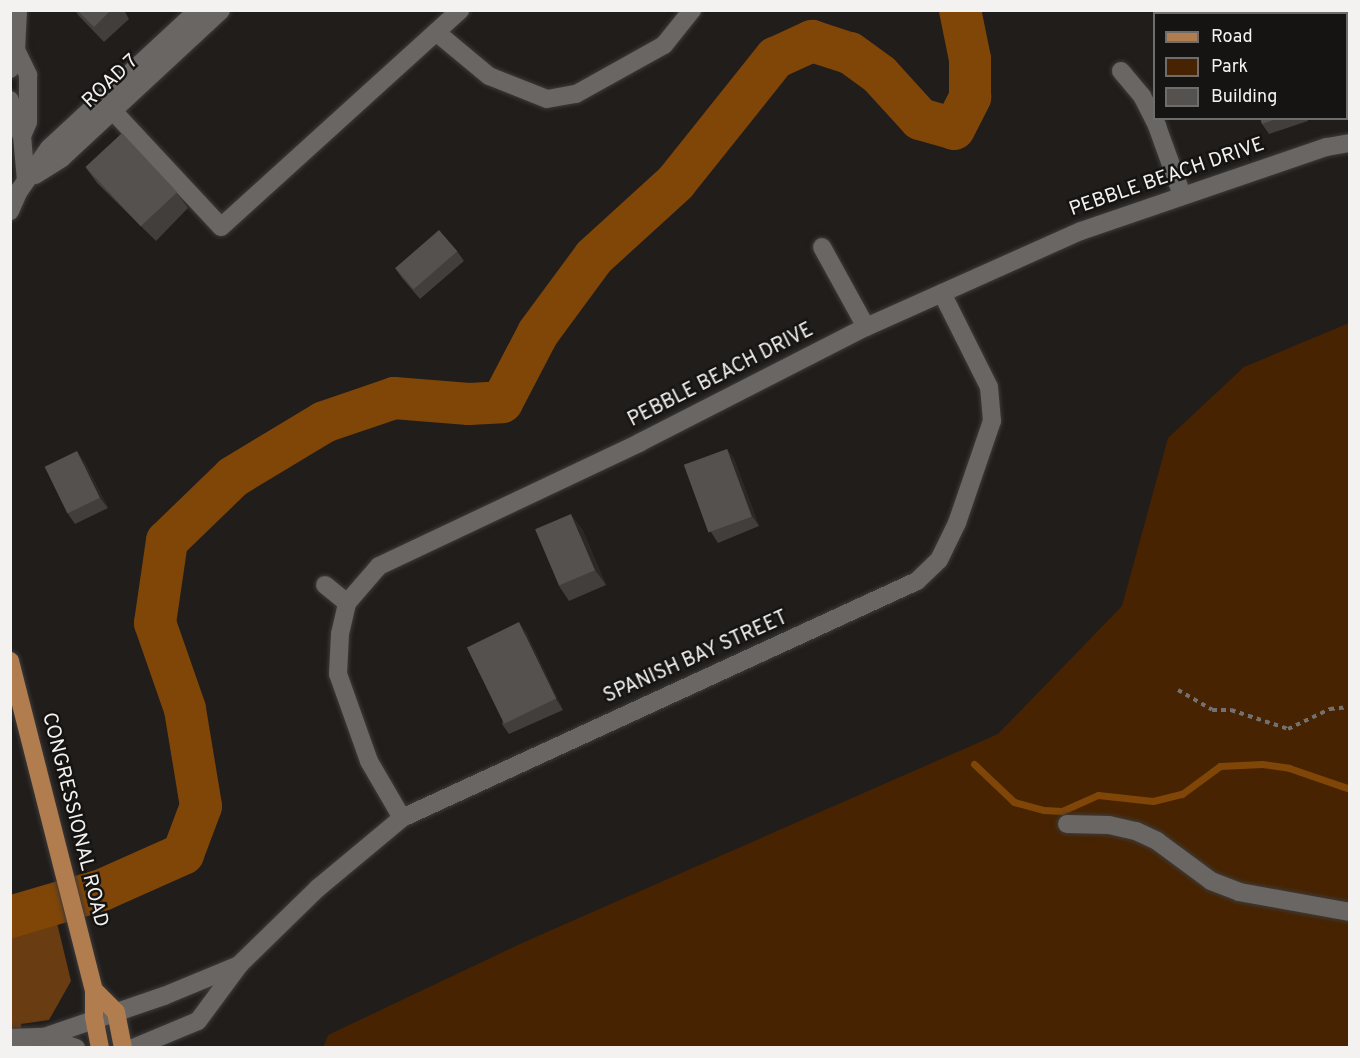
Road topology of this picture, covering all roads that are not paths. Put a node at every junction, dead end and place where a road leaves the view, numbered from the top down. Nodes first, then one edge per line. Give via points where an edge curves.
1 (18, 10) edge
2 (198, 10) edge
3 (221, 10) edge
4 (460, 10) edge
5 (692, 10) edge
6 (436, 32) junction
7 (16, 50) junction
8 (10, 69) edge
9 (1121, 71) dead end
10 (10, 100) edge
11 (113, 111) junction
12 (1153, 119) edge
13 (1154, 120) edge
14 (22, 136) junction
15 (1350, 143) edge
16 (26, 181) junction
17 (1182, 195) junction
18 (10, 211) edge
19 (822, 247) dead end
20 (942, 293) junction
21 (866, 327) junction
22 (325, 585) dead end
23 (347, 603) junction
24 (10, 661) edge
25 (13, 682) edge
26 (402, 818) junction
27 (1067, 824) dead end
28 (1350, 912) edge
29 (240, 964) junction
30 (94, 990) junction
31 (116, 1012) junction
32 (94, 1017) junction
33 (39, 1037) junction
34 (10, 1038) edge
35 (76, 1047) edge
36 (100, 1047) edge
37 (123, 1047) edge
38 (134, 1047) edge

1 - 7 street
2 - 16 street, ROAD 7 via 49,148
3 - 11 street, ROAD 7
4 - 6 street
5 - 6 street via 664,45 576,94 547,99 489,76
6 - 11 street via 221,227
7 - 8 street
7 - 14 street via 28,75 28,122
9 - 12 street via 1142,96
10 - 14 street via 14,122
11 - 16 street, ROAD 7 via 62,158
13 - 17 street
14 - 16 street
15 - 17 street, PEBBLE BEACH DRIVE
16 - 18 street, ROAD 7
17 - 20 street, PEBBLE BEACH DRIVE via 1081,231
19 - 21 street
20 - 21 street, PEBBLE BEACH DRIVE
20 - 26 street, SPANISH BAY STREET via 989,387 992,422 961,513 939,560 917,581 847,615
21 - 23 street, PEBBLE BEACH DRIVE via 639,442 379,566
22 - 23 street
23 - 26 street via 338,674 369,761
24 - 25 main road, CONGRESSIONAL ROAD
25 - 30 main road, CONGRESSIONAL ROAD
26 - 29 street, SPANISH BAY STREET via 318,888
27 - 28 street via 1109,825 1136,831 1211,881 1239,892
29 - 31 street, SPANISH BAY STREET
29 - 38 street, SPANISH BAY STREET via 198,1021
30 - 31 main road, CONGRESSIONAL ROAD
30 - 32 main road, CONGRESSIONAL ROAD
31 - 32 street, SPANISH BAY STREET
31 - 37 main road
32 - 33 street, SPANISH BAY STREET
32 - 36 main road, CONGRESSIONAL ROAD
33 - 34 street
33 - 35 street

